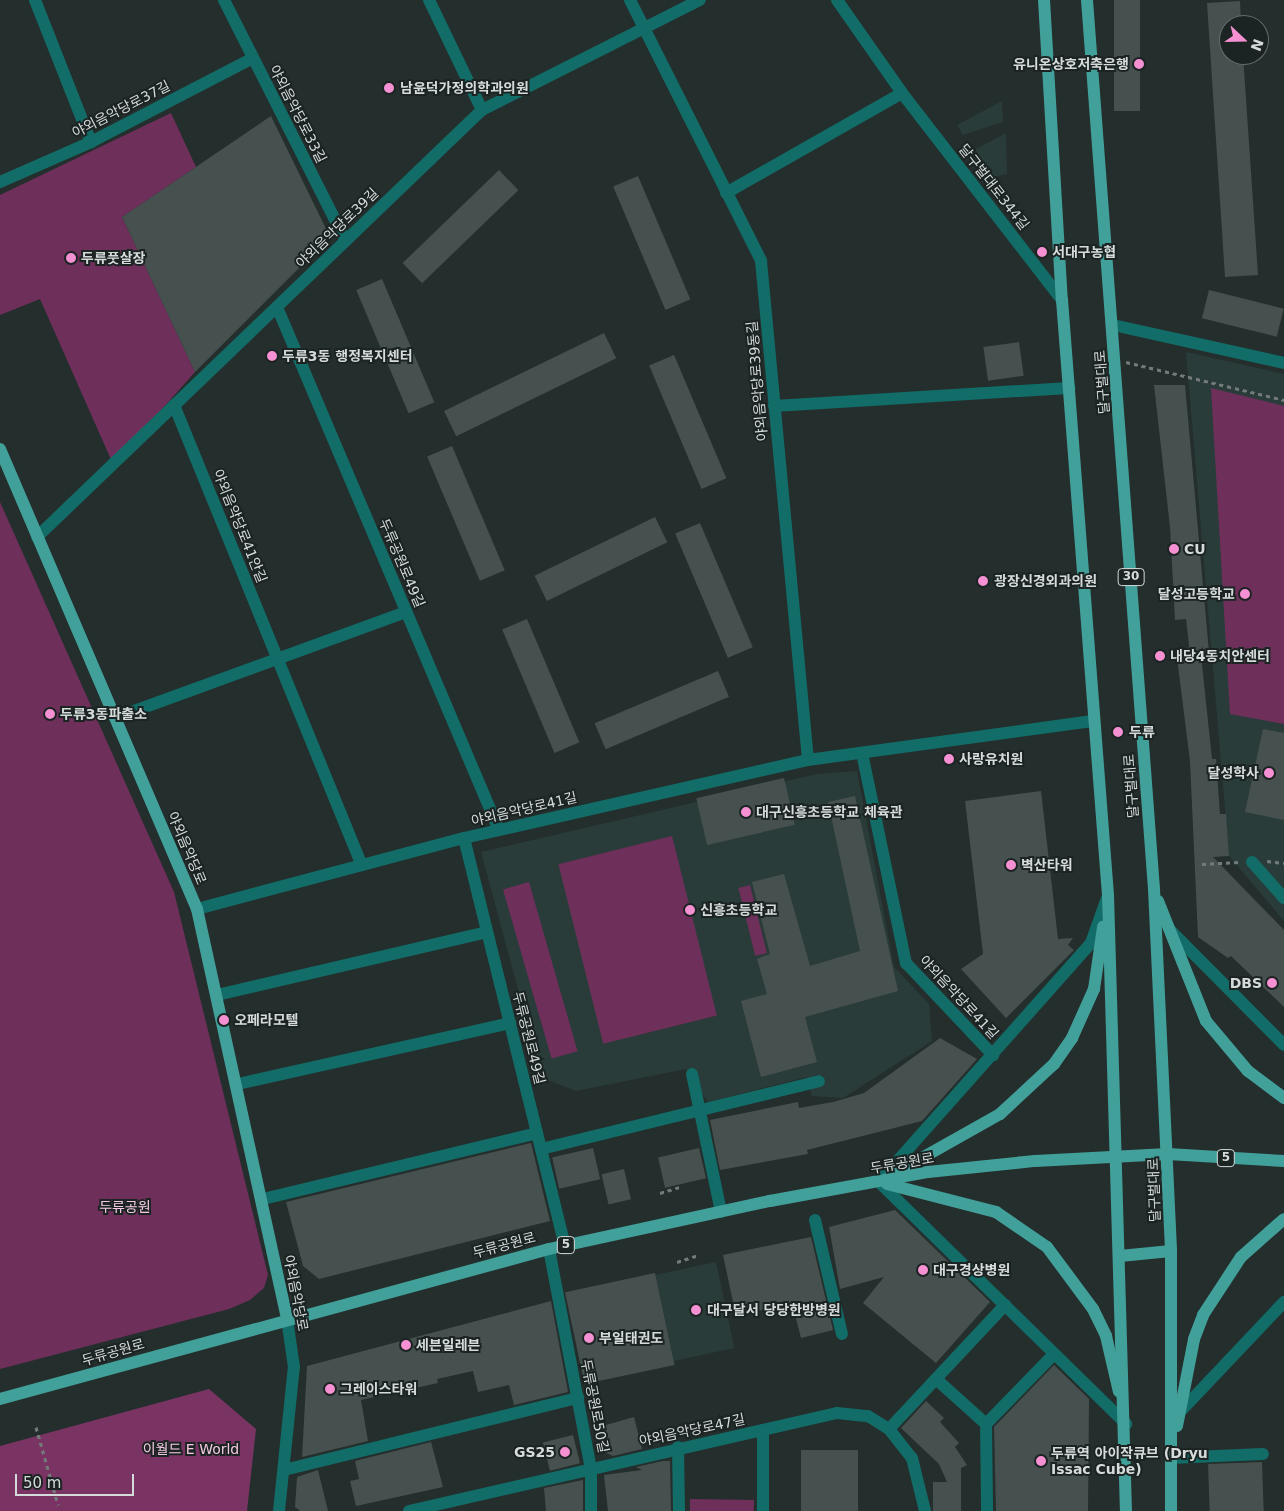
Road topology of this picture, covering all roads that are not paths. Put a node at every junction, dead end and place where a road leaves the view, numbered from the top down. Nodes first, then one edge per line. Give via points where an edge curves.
1 (35, 0) edge
2 (224, 0) edge
3 (430, 0) edge
4 (630, 0) edge
5 (700, 0) edge
6 (837, 0) edge
7 (1044, 0) edge
8 (1087, 0) edge
9 (643, 27) junction
10 (253, 58) junction
11 (902, 93) junction
12 (482, 110) junction
13 (91, 142) junction
14 (0, 182) edge
15 (726, 193) junction
16 (346, 241) junction
17 (1062, 300) junction
18 (277, 307) junction
19 (1113, 325) junction
20 (1284, 363) edge
21 (1069, 388) junction
22 (174, 405) junction
23 (774, 406) junction
24 (1, 455) edge
25 (37, 537) junction
26 (406, 612) junction
27 (278, 659) junction
28 (115, 718) junction
29 (1092, 721) junction
30 (862, 753) junction
31 (808, 760) junction
32 (499, 830) junction
33 (464, 838) junction
34 (1252, 862) dead end
35 (362, 865) junction
36 (1154, 889) junction
37 (1108, 895) junction
38 (1284, 898) edge
39 (197, 909) junction
40 (1169, 929) junction
41 (487, 932) junction
42 (217, 995) junction
43 (510, 1022) junction
44 (1284, 1045) edge
45 (993, 1055) junction
46 (692, 1074) dead end
47 (819, 1081) dead end
48 (238, 1084) junction
49 (1284, 1098) edge
50 (700, 1112) junction
51 (537, 1133) junction
52 (541, 1150) junction
53 (1168, 1154) junction
54 (1116, 1155) junction
55 (1284, 1161) edge
56 (879, 1182) junction
57 (262, 1199) junction
58 (721, 1212) junction
59 (1284, 1219) edge
60 (815, 1220) dead end
61 (565, 1246) junction
62 (549, 1249) junction
63 (1171, 1252) junction
64 (1120, 1256) junction
65 (1284, 1302) edge
66 (1005, 1305) junction
67 (286, 1320) junction
68 (842, 1334) dead end
69 (1054, 1354) junction
70 (936, 1379) junction
71 (578, 1398) junction
72 (0, 1400) edge
73 (1179, 1413) junction
74 (1126, 1422) junction
75 (986, 1424) junction
76 (889, 1429) junction
77 (763, 1430) junction
78 (678, 1447) junction
79 (1263, 1454) dead end
80 (1171, 1458) junction
81 (592, 1469) junction
82 (284, 1470) junction
83 (432, 1508) edge
84 (279, 1511) edge
85 (409, 1511) edge
86 (591, 1511) edge
87 (679, 1511) edge
88 (763, 1511) edge
89 (925, 1511) edge
90 (987, 1511) edge
91 (1126, 1511) edge
92 (1171, 1511) edge

1 - 13 street
2 - 10 street, 야외음악당로33길
3 - 12 street
4 - 9 street, 야외음악당로39동길
5 - 9 street, 야외음악당로39길
6 - 11 street, 달구벌대로344길
7 - 17 main road
8 - 19 main road, 달구벌대로 / 30
9 - 12 street, 야외음악당로39길
9 - 15 street, 야외음악당로39동길
10 - 13 street, 야외음악당로37길
10 - 16 street, 야외음악당로33길
11 - 15 street
11 - 17 street, 달구벌대로344길
12 - 16 street, 야외음악당로39길
13 - 14 street, 야외음악당로37길
15 - 23 street, 야외음악당로39동길 via 761,261
16 - 18 street, 야외음악당로39길
17 - 21 main road
18 - 22 street, 야외음악당로39길
18 - 26 street, 두류공원로49길
19 - 20 street
19 - 36 main road, 달구벌대로 / 30
21 - 23 street
21 - 29 main road
22 - 25 street, 야외음악당로39길
22 - 27 street, 야외음악당로41안길
23 - 31 street, 야외음악당로39동길
24 - 25 main road, 야외음악당로
25 - 28 main road, 야외음악당로
26 - 27 street
26 - 32 street, 두류공원로49길
27 - 28 street
27 - 35 street, 야외음악당로41안길
28 - 39 main road, 야외음악당로
29 - 30 street, 야외음악당로41길
29 - 37 main road
30 - 31 street, 야외음악당로41길
30 - 45 street, 야외음악당로41길 via 906,963
31 - 32 street, 야외음악당로41길
32 - 33 street, 야외음악당로41길
33 - 35 street, 야외음악당로41길
33 - 41 street, 두류공원로49길
34 - 38 street
35 - 39 street, 야외음악당로41길
36 - 40 main road
36 - 53 main road, 달구벌대로 / 30
37 - 45 street via 1091,943
37 - 54 main road
37 - 56 main road via 1094,989 1072,1038 1054,1064 1000,1114
39 - 42 main road, 야외음악당로
40 - 44 street
40 - 49 main road via 1206,1021 1248,1071
41 - 42 street
41 - 43 street, 두류공원로49길
42 - 48 main road, 야외음악당로
43 - 48 street
43 - 51 street, 두류공원로49길
45 - 56 street
46 - 50 street
47 - 50 street
48 - 57 main road, 야외음악당로
50 - 52 street
50 - 58 street
51 - 52 street, 두류공원로49길
51 - 57 street
52 - 61 street, 두류공원로49길
53 - 54 main road, 두류공원로 / 5
53 - 55 main road, 5
53 - 63 main road, 달구벌대로
54 - 56 main road, 두류공원로 / 5 via 928,1172
54 - 64 main road
56 - 58 main road, 두류공원로 / 5
56 - 66 street
56 - 74 main road via 996,1212 1047,1247 1077,1283 1102,1327
57 - 67 main road, 야외음악당로
58 - 61 main road, 두류공원로 / 5
59 - 73 main road via 1260,1236 1221,1282 1194,1339
60 - 68 street
61 - 62 main road, 두류공원로 / 5
62 - 67 main road, 두류공원로 / 5
62 - 71 street, 두류공원로50길
63 - 64 main road
63 - 80 main road, 달구벌대로
64 - 74 main road
65 - 73 street
66 - 69 street
66 - 70 street
67 - 72 main road, 두류공원로 / 5
67 - 82 street, 야외음악당로 via 294,1367
69 - 74 street
69 - 75 street
70 - 75 street
70 - 76 street
71 - 81 street, 두류공원로50길
71 - 82 street
73 - 80 main road
74 - 91 main road
75 - 90 street
76 - 77 street, 야외음악당로47길 via 868,1416 837,1413
76 - 89 street, 야외음악당로47길 via 912,1458
77 - 78 street, 야외음악당로47길
77 - 88 street
78 - 81 street, 야외음악당로47길
78 - 87 street
79 - 80 street
80 - 92 main road, 달구벌대로
81 - 83 street, 야외음악당로47길
81 - 86 street, 두류공원로50길
82 - 84 street, 야외음악당로
83 - 85 street, 야외음악당로47길

